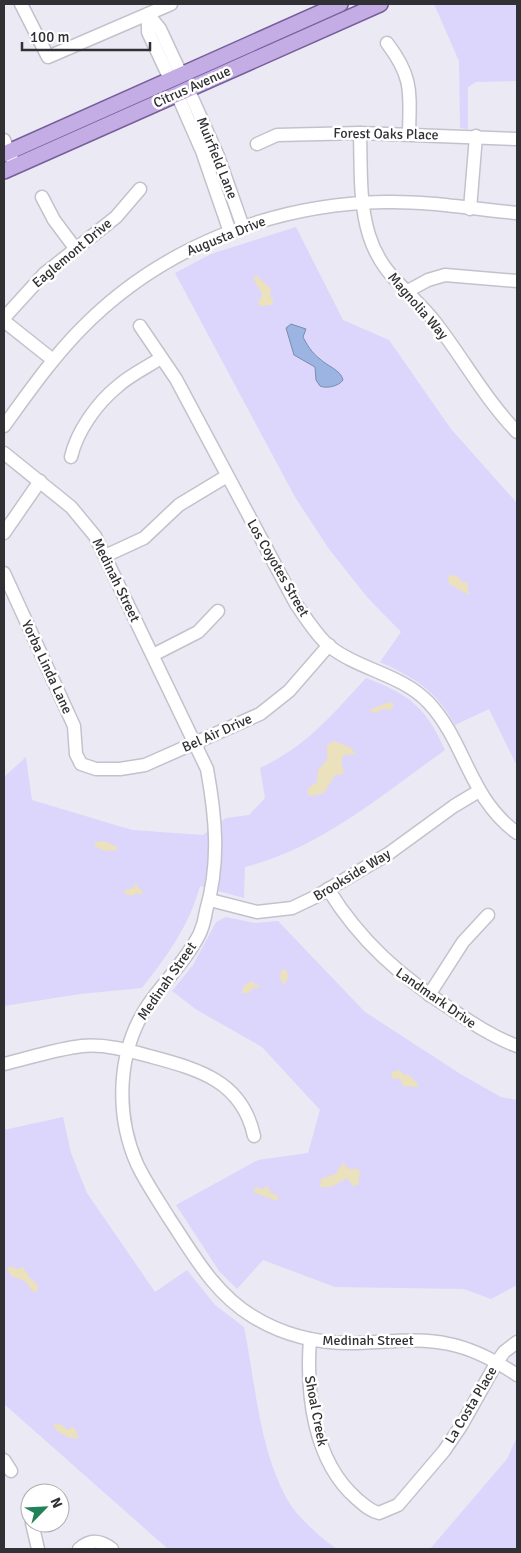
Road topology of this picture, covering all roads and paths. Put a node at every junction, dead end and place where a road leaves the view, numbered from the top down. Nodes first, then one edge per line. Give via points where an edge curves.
1 (21, 4) edge
2 (171, 4) edge
3 (340, 4) edge
4 (380, 4) edge
5 (146, 9) edge
6 (386, 43) dead end
7 (176, 76) junction
8 (182, 92) junction
9 (360, 133) junction
10 (409, 133) junction
11 (476, 136) junction
12 (517, 139) edge
13 (257, 144) dead end
14 (5, 149) edge
15 (9, 168) edge
16 (140, 188) dead end
17 (42, 197) dead end
18 (363, 203) junction
19 (470, 209) junction
20 (517, 213) edge
21 (242, 227) junction
22 (230, 232) junction
23 (75, 248) junction
24 (517, 281) edge
25 (406, 292) junction
26 (4, 319) edge
27 (140, 326) dead end
28 (161, 358) junction
29 (53, 360) junction
30 (4, 426) edge
31 (517, 432) edge
32 (4, 453) edge
33 (71, 457) dead end
34 (227, 476) junction
35 (40, 481) junction
36 (4, 533) edge
37 (105, 556) junction
38 (4, 572) edge
39 (218, 611) dead end
40 (329, 645) junction
41 (153, 655) junction
42 (195, 742) junction
43 (81, 764) joint
44 (479, 791) junction
45 (517, 833) edge
46 (328, 889) junction
47 (210, 900) junction
48 (488, 916) dead end
49 (429, 995) junction
50 (517, 1046) edge
51 (127, 1050) junction
52 (4, 1064) edge
53 (254, 1136) dead end
54 (310, 1339) junction
55 (517, 1342) edge
56 (497, 1362) junction
57 (517, 1375) edge
58 (4, 1460) edge
59 (11, 1471) dead end
60 (384, 1512) joint
61 (34, 1533) edge
62 (38, 1549) edge
63 (79, 1549) edge
64 (112, 1549) edge

1 - 5 street via 48,57
2 - 5 street
3 - 7 main road, Citrus Avenue
4 - 8 main road, Citrus Avenue
5 - 7 street via 160,29
6 - 10 street via 401,61 407,77
7 - 8 main road
7 - 14 main road, Citrus Avenue
8 - 15 main road, Citrus Avenue
8 - 21 street, Muirfield Lane via 218,156
8 - 22 street, Muirfield Lane
9 - 10 street, Forest Oaks Place
9 - 13 street, Forest Oaks Place via 277,135
9 - 18 street, Magnolia Way
10 - 11 street, Forest Oaks Place
11 - 12 street, Forest Oaks Place
11 - 19 street
14 - 15 street
16 - 23 street, Eaglemont Drive via 120,213
17 - 23 street
18 - 19 street, Augusta Drive via 412,203
18 - 21 street, Augusta Drive via 287,214
18 - 25 street, Magnolia Way via 376,254
19 - 20 street, Augusta Drive
21 - 22 street, Augusta Drive
22 - 29 street, Augusta Drive via 174,258 124,291
23 - 26 street, Eaglemont Drive via 44,274
24 - 25 street via 445,275
25 - 31 street, Magnolia Way via 435,322 491,402
26 - 29 street
27 - 28 street, Los Coyotes Street
28 - 33 street via 118,386 103,401 76,439
28 - 34 street, Los Coyotes Street via 176,379
29 - 30 street, Augusta Drive
32 - 35 street, Medinah Street
34 - 37 street via 179,506 144,538
34 - 40 street, Los Coyotes Street via 296,604
35 - 36 street
35 - 37 street, Medinah Street via 71,506 95,536
37 - 41 street, Medinah Street
38 - 43 street, Yorba Linda Lane via 74,726 76,754
39 - 41 street via 198,632
40 - 42 street, Bel Air Drive via 275,703 260,714
40 - 44 street, Los Coyotes Street via 413,688 427,701 448,728
41 - 42 street, Medinah Street
42 - 43 street, Bel Air Drive via 145,765 96,769
42 - 47 street, Medinah Street via 207,770 213,803 216,849
44 - 45 street, Los Coyotes Street via 496,814
44 - 46 street, Brookside Way via 399,847
46 - 47 street, Brookside Way via 292,908 268,912
46 - 49 street, Landmark Drive via 372,947
47 - 51 street, Medinah Street via 201,932 146,1008
48 - 49 street via 464,942
49 - 50 street, Landmark Drive via 485,1031
51 - 52 street via 81,1046
51 - 53 street via 192,1068 219,1082 245,1110
51 - 54 street, Medinah Street via 123,1084 125,1124 136,1162 155,1195 208,1276 226,1295 264,1323
54 - 56 street, Medinah Street via 351,1343 437,1342 471,1350
54 - 60 street, Shoal Creek via 309,1385 325,1454 333,1471 351,1494 370,1510
55 - 56 street, La Costa Place
56 - 57 street, Medinah Street
56 - 60 street, La Costa Place via 450,1444 398,1505
58 - 59 street
61 - 62 street
63 - 64 street via 96,1541

